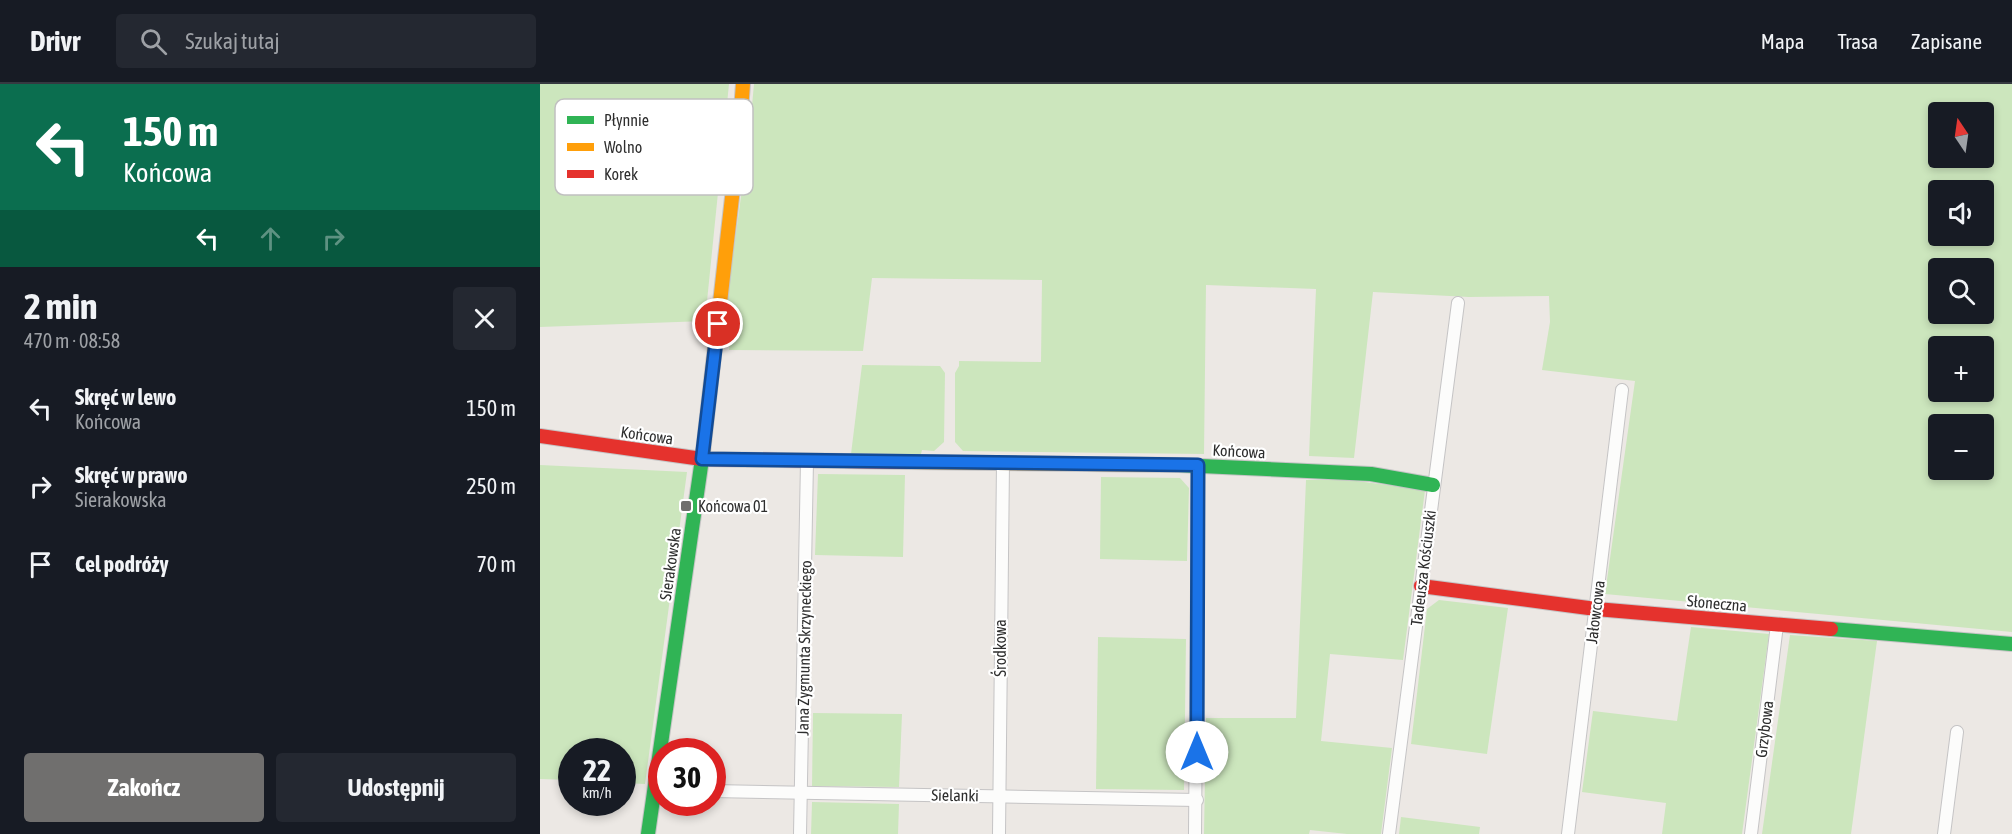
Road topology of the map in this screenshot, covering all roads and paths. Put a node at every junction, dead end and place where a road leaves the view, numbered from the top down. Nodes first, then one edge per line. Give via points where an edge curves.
1 (743, 84) edge
2 (742, 99) edge
3 (732, 195) edge
4 (1458, 303) dead end
5 (1622, 390) dead end
6 (540, 436) edge
7 (702, 459) junction
8 (807, 461) junction
9 (1003, 463) junction
10 (1198, 465) junction
11 (1434, 485) junction
12 (1420, 586) junction
13 (1596, 609) junction
14 (1778, 625) junction
15 (2012, 644) edge
16 (1958, 732) dead end
17 (665, 738) edge
18 (726, 791) edge
19 (801, 793) junction
20 (1000, 796) junction
21 (1197, 800) junction
22 (652, 816) edge
23 (648, 834) edge
24 (800, 834) edge
25 (999, 834) edge
26 (1195, 834) edge
27 (1389, 834) edge
28 (1568, 834) edge
29 (1751, 834) edge
30 (1944, 834) edge

1 - 2 street, Sierakowska
3 - 7 street, Sierakowska
4 - 11 street, Tadeusza Kościuszki
5 - 13 street, Jałowcowa
6 - 7 street, Końcowa
7 - 8 street, Końcowa
7 - 17 street, Sierakowska
8 - 9 street, Końcowa
8 - 19 street, Jana Zygmunta Skrzyneckiego
9 - 10 street, Końcowa
9 - 20 street, Środkowa
10 - 11 street, Końcowa via 1371,474
10 - 21 street
11 - 12 street, Tadeusza Kościuszki
12 - 13 street, Słoneczna
12 - 27 street, Tadeusza Kościuszki
13 - 14 street, Słoneczna
13 - 28 street, Jałowcowa
14 - 15 street, Słoneczna
14 - 29 street, Grzybowa
16 - 30 street
18 - 19 street, Sielanki
19 - 20 street, Sielanki
19 - 24 street, Jana Zygmunta Skrzyneckiego
20 - 21 street, Sielanki
20 - 25 street, Środkowa
21 - 26 street
22 - 23 street, Sierakowska

